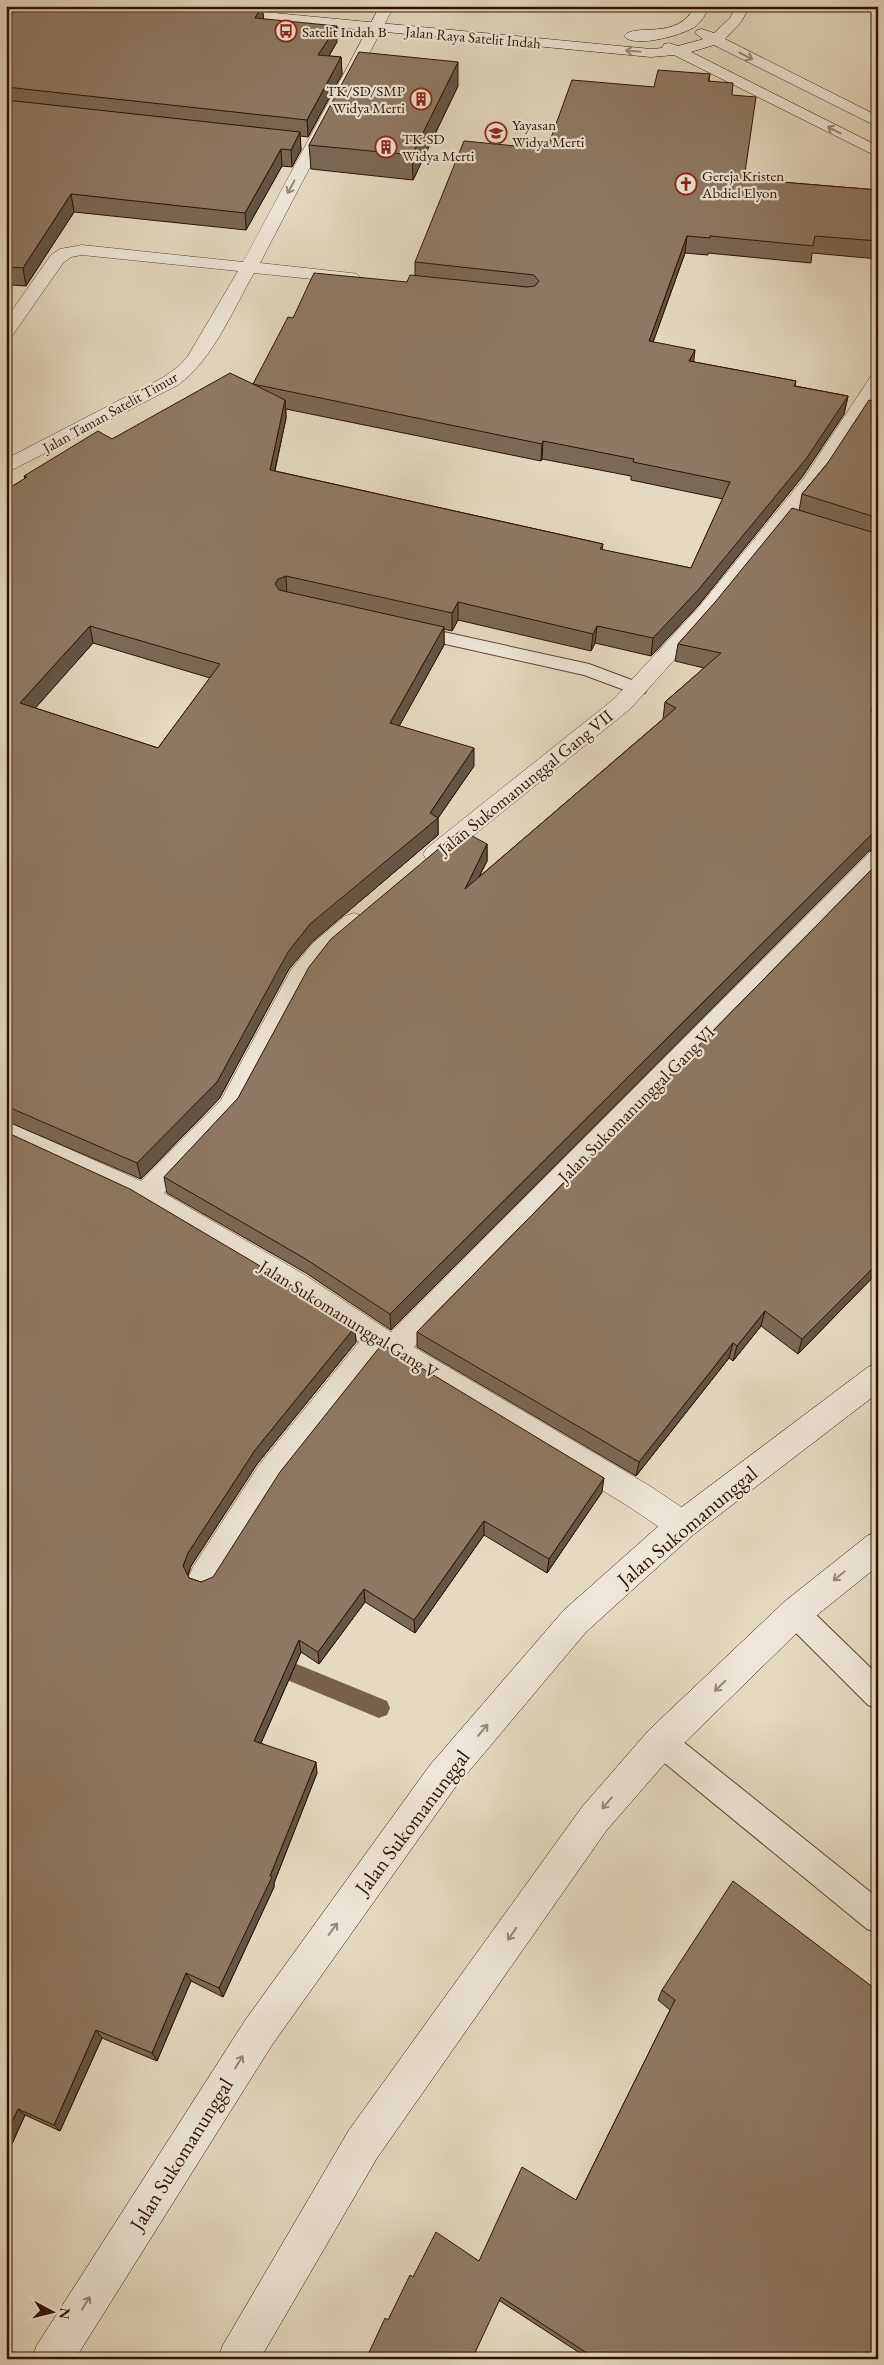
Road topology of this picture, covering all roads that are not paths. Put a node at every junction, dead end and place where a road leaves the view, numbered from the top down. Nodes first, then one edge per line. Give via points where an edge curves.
1 (153, 6) edge
2 (702, 6) edge
3 (743, 6) edge
4 (385, 10) edge
5 (366, 11) dead end
6 (403, 14) dead end
7 (687, 26) junction
8 (375, 28) junction
9 (620, 35) dead end
10 (650, 36) junction
11 (716, 40) junction
12 (674, 50) junction
13 (878, 122) edge
14 (294, 142) edge
15 (314, 144) junction
16 (878, 152) edge
17 (249, 267) junction
18 (368, 280) edge
19 (6, 332) edge
20 (878, 380) edge
21 (6, 468) edge
22 (391, 626) edge
23 (638, 689) junction
24 (878, 858) edge
25 (419, 867) edge
26 (367, 911) edge
27 (6, 1132) edge
28 (145, 1195) junction
29 (386, 1344) junction
30 (878, 1376) edge
31 (682, 1525) junction
32 (878, 1546) edge
33 (204, 1578) dead end
34 (795, 1614) junction
35 (878, 1695) edge
36 (661, 1742) junction
37 (878, 1918) edge
38 (51, 2359) edge
39 (237, 2359) edge

1 - 8 street, Jalan Raya Satelit Indah
2 - 7 street
3 - 11 street via 737,22
4 - 5 street, Jalan Raya Satelit Indah
4 - 6 street, Jalan Raya Satelit Indah
4 - 8 street, Jalan Taman Satelit Timur
7 - 10 street, Jalan Raya Satelit Indah
7 - 11 street
12 -> 8 street, Jalan Raya Satelit Indah via 639,52
8 - 15 street, Jalan Taman Satelit Timur
9 - 10 street, Jalan Raya Satelit Indah
10 - 12 street, Jalan Raya Satelit Indah
11 - 12 street, Jalan Raya Satelit Indah
11 -> 13 street
16 -> 12 street, Jalan Raya Satelit Indah
14 - 15 street
15 -> 17 street, Jalan Taman Satelit Timur
17 - 18 street
17 - 19 street via 82,250 66,253 58,259
17 - 21 street, Jalan Taman Satelit Timur via 186,370
20 - 23 street, Jalan Sukomanunggal Gang VII via 812,481 794,519
22 - 23 lane via 589,670
23 - 25 street, Jalan Sukomanunggal Gang VII
24 - 29 street, Jalan Sukomanunggal Gang VI
26 - 28 street via 322,949 300,977 230,1107
27 - 28 street, Jalan Sukomanunggal Gang V
28 - 29 street, Jalan Sukomanunggal Gang V via 296,1284
29 - 31 street, Jalan Sukomanunggal Gang V
29 - 33 street, Jalan Sukomanunggal Gang VI via 270,1476
30 - 31 street, Jalan Sukomanunggal
38 -> 31 street, Jalan Sukomanunggal via 259,2032 442,1777 575,1621
32 -> 34 street
34 - 35 lane
34 -> 36 street
36 - 37 lane
36 -> 39 street via 594,1819 363,2144

